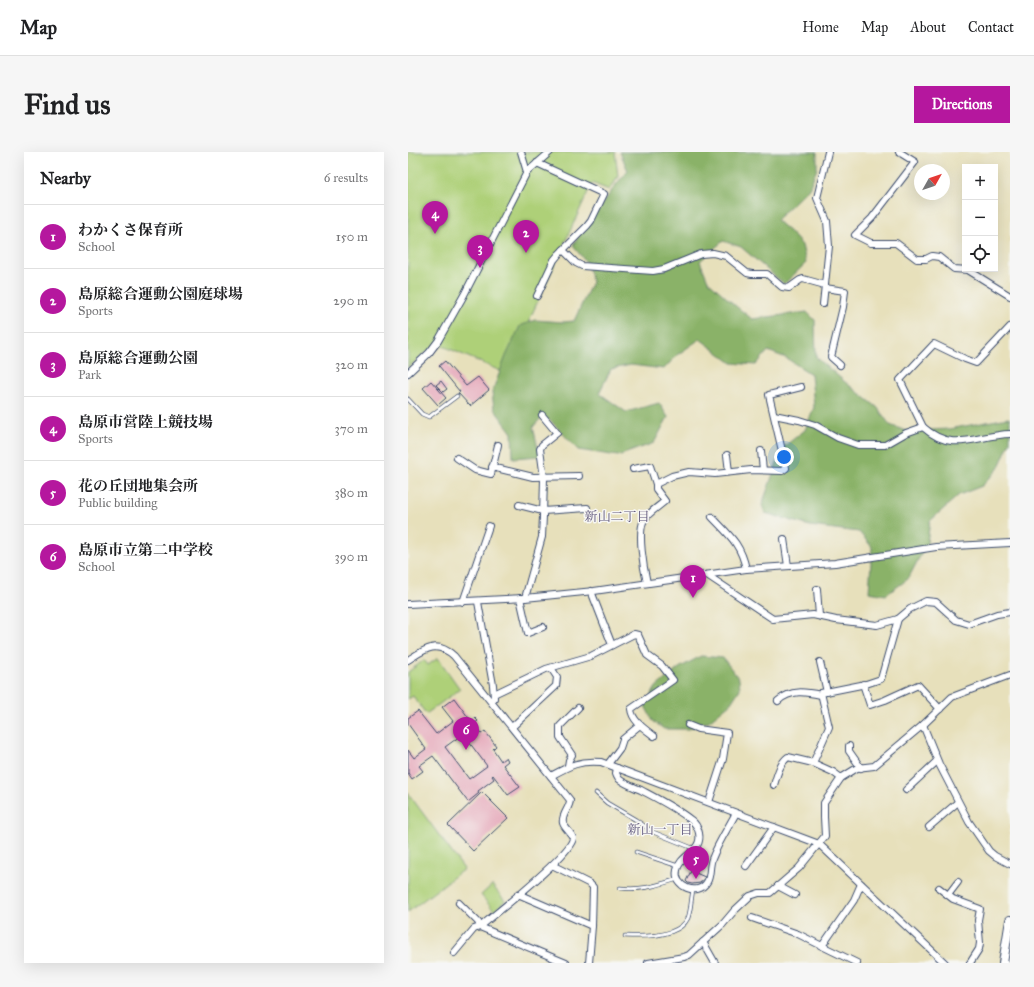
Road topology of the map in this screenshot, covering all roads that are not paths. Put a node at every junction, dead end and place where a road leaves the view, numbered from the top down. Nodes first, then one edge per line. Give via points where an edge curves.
1 (520, 152) edge
2 (550, 152) edge
3 (828, 152) edge
4 (899, 152) edge
5 (537, 163) junction
6 (527, 172) junction
7 (563, 250) junction
8 (825, 286) junction
9 (538, 296) dead end
10 (1010, 296) edge
11 (823, 304) dead end
12 (1010, 327) edge
13 (840, 365) dead end
14 (408, 373) edge
15 (801, 387) dead end
16 (457, 396) dead end
17 (408, 399) edge
18 (774, 414) junction
19 (542, 415) dead end
20 (923, 427) junction
21 (1010, 434) edge
22 (498, 445) dead end
23 (761, 451) dead end
24 (727, 455) dead end
25 (457, 458) dead end
26 (492, 467) junction
27 (632, 469) dead end
28 (763, 470) junction
29 (729, 472) junction
30 (579, 476) dead end
31 (544, 478) junction
32 (656, 484) junction
33 (519, 504) dead end
34 (587, 508) dead end
35 (543, 511) junction
36 (712, 517) dead end
37 (489, 526) dead end
38 (784, 539) dead end
39 (1010, 543) edge
40 (788, 566) junction
41 (746, 569) junction
42 (707, 575) junction
43 (647, 583) junction
44 (817, 588) dead end
45 (591, 591) junction
46 (522, 598) junction
47 (463, 602) junction
48 (478, 602) junction
49 (408, 604) edge
50 (1010, 612) edge
51 (819, 616) junction
52 (898, 619) junction
53 (543, 627) dead end
54 (612, 645) junction
55 (408, 660) edge
56 (820, 662) dead end
57 (550, 668) junction
58 (1010, 675) edge
59 (863, 684) junction
60 (494, 694) junction
61 (824, 694) junction
62 (778, 700) dead end
63 (494, 705) junction
64 (578, 708) dead end
65 (940, 709) junction
66 (688, 725) dead end
67 (923, 725) junction
68 (640, 726) junction
69 (512, 727) junction
70 (654, 736) dead end
71 (849, 746) dead end
72 (937, 761) junction
73 (813, 763) junction
74 (608, 764) junction
75 (568, 766) junction
76 (617, 768) junction
77 (861, 768) junction
78 (551, 776) junction
79 (841, 778) junction
80 (774, 785) dead end
81 (906, 790) dead end
82 (596, 793) dead end
83 (709, 802) junction
84 (958, 802) junction
85 (736, 813) junction
86 (929, 826) dead end
87 (774, 827) junction
88 (819, 844) junction
89 (695, 849) junction
90 (636, 852) dead end
91 (1010, 864) edge
92 (552, 865) junction
93 (678, 866) junction
94 (746, 866) dead end
95 (678, 879) junction
96 (958, 882) dead end
97 (861, 884) junction
98 (778, 886) junction
99 (620, 888) dead end
100 (939, 888) dead end
101 (693, 890) junction
102 (518, 894) junction
103 (795, 895) dead end
104 (948, 895) junction
105 (459, 903) dead end
106 (752, 918) dead end
107 (1010, 920) edge
108 (592, 926) junction
109 (480, 927) junction
110 (625, 936) dead end
111 (703, 942) junction
112 (822, 946) junction
113 (454, 953) dead end
114 (566, 963) edge
115 (589, 963) edge
116 (648, 963) edge
117 (715, 963) edge
118 (857, 963) edge
119 (945, 963) edge
120 (970, 963) edge
121 (1003, 963) edge

1 - 6 street
2 - 5 street
3 - 8 street via 817,198 827,221 829,246
4 - 10 street via 915,162 872,218 855,234 871,244 896,243 917,259 939,257 954,269 968,270
5 - 6 street
5 - 7 street via 604,194 591,221
6 - 14 street via 438,341
7 - 8 street via 582,266 654,271 701,254 713,253 726,256 747,273 767,274 782,287 789,288 803,279
7 - 9 street via 554,260
8 - 11 street
8 - 13 street via 845,291 831,357
12 - 20 street via 976,363 934,344 904,375 900,380
15 - 18 street via 768,395
16 - 17 lane via 430,418 422,414
18 - 20 street via 815,425 838,438 858,445 885,445
18 - 28 street via 786,468 782,471
19 - 31 street via 557,433 540,449
20 - 21 street via 931,434 952,442
22 - 26 street
23 - 28 street
24 - 29 street
25 - 26 street via 475,470 491,474
26 - 31 street
27 - 32 street via 650,466
28 - 29 street
29 - 32 street via 689,472 672,476
30 - 31 street
31 - 35 street
32 - 43 street via 656,489 665,501 646,518 641,527 643,565
33 - 35 street
34 - 35 street
35 - 46 street via 542,537
36 - 41 street via 741,550
37 - 47 street
38 - 40 street
39 - 40 street via 936,547 834,563
40 - 41 street
41 - 42 street
42 - 43 street
42 - 51 street via 773,619
43 - 45 street
44 - 51 street
45 - 46 street
45 - 54 street
46 - 48 street
46 - 53 street via 528,633
47 - 48 street
47 - 49 street
48 - 60 street
50 - 52 street via 969,624 956,620 936,602 926,601
51 - 52 street via 877,625
52 - 59 street via 881,679
54 - 57 street via 591,656
54 - 68 street via 634,634 638,635 647,655 662,666 673,680 631,709
55 - 63 street via 430,648 449,651
56 - 61 street
57 - 60 street
57 - 69 street via 557,677 556,686
58 - 65 street via 952,697
59 - 61 street
59 - 65 street via 870,705 918,685
60 - 63 street
61 - 62 street via 788,693
61 - 73 street via 829,727
63 - 69 street
64 - 75 street via 560,726 560,737 572,755
65 - 67 street
66 - 83 street via 727,734 724,759
67 - 72 street
67 - 77 street via 874,766
68 - 70 street
68 - 74 street via 624,739
69 - 78 street
71 - 77 street via 849,751
72 - 81 street
72 - 84 street
73 - 79 street
73 - 80 street via 788,757 777,772
74 - 75 street via 589,761
74 - 76 street
75 - 78 street
76 - 83 street
76 - 89 street via 616,773 620,779 694,823 699,835 699,843
77 - 79 street
78 - 92 street via 570,800 563,821 573,838 570,846
79 - 88 street via 824,803 825,836
82 - 89 lane via 607,803 653,832
83 - 85 street
84 - 86 street
84 - 91 street via 990,851
85 - 87 street
85 - 101 street via 712,857 708,882
87 - 88 street
87 - 94 street
88 - 97 street
88 - 98 street via 799,868
89 - 93 street
90 - 93 lane
92 - 102 street
92 - 108 street via 593,887
93 - 95 street
95 - 99 lane via 644,888
95 - 101 street via 684,887
96 - 104 street
97 - 112 street via 854,900
97 - 119 street
98 - 103 street
98 - 111 street via 770,893 750,896
100 - 104 street
101 - 110 lane via 688,917 678,928 660,935
102 - 108 street
102 - 109 street
104 - 120 street via 980,909 980,949
105 - 109 street
106 - 112 street via 798,934
107 - 121 street
108 - 115 street
109 - 113 street via 474,929
109 - 114 street
111 - 116 street via 684,957
111 - 117 street
112 - 118 street

